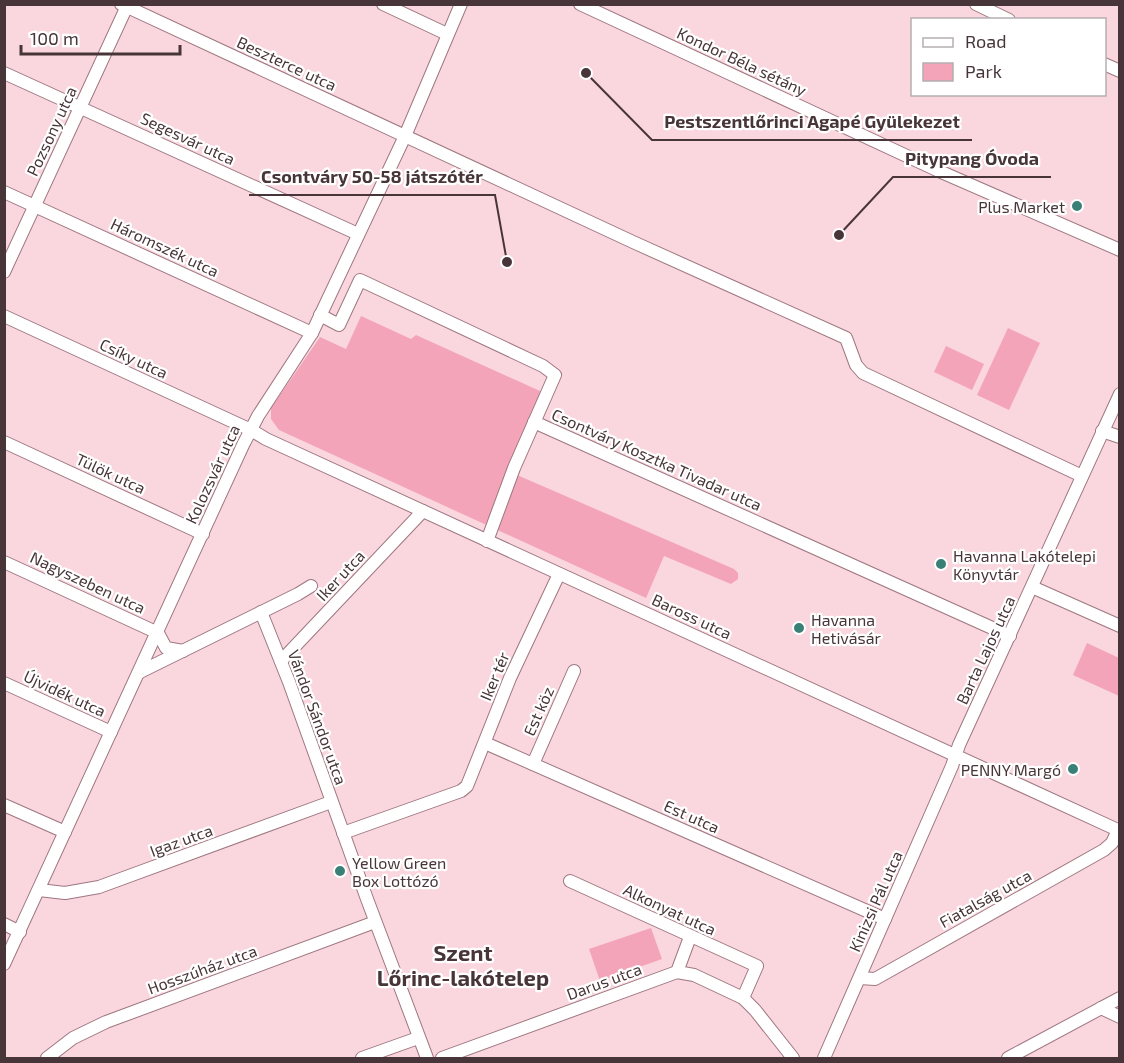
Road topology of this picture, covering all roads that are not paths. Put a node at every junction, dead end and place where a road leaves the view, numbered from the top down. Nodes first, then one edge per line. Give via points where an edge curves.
1 (383, 4) edge
2 (461, 4) edge
3 (580, 4) edge
4 (976, 4) edge
5 (126, 5) edge
6 (1005, 18) edge
7 (447, 34) junction
8 (4, 73) edge
9 (81, 107) junction
10 (405, 136) junction
11 (4, 192) edge
12 (35, 206) junction
13 (358, 234) junction
14 (1119, 250) edge
15 (4, 272) edge
16 (320, 315) junction
17 (4, 316) edge
18 (312, 333) junction
19 (1119, 394) edge
20 (534, 422) junction
21 (251, 430) junction
22 (1102, 431) junction
23 (1119, 437) edge
24 (4, 442) edge
25 (1082, 476) junction
26 (423, 511) junction
27 (203, 534) junction
28 (487, 541) junction
29 (4, 562) edge
30 (559, 574) junction
31 (311, 586) dead end
32 (1032, 587) junction
33 (261, 612) junction
34 (1119, 626) edge
35 (158, 633) junction
36 (1010, 636) junction
37 (183, 651) junction
38 (281, 661) junction
39 (574, 671) dead end
40 (140, 672) junction
41 (4, 683) edge
42 (111, 732) junction
43 (485, 743) junction
44 (955, 756) junction
45 (533, 764) junction
46 (331, 802) junction
47 (4, 805) edge
48 (1119, 831) edge
49 (65, 832) junction
50 (343, 833) junction
51 (570, 881) dead end
52 (39, 890) junction
53 (885, 919) junction
54 (375, 922) junction
55 (4, 924) edge
56 (20, 932) junction
57 (690, 937) junction
58 (4, 964) edge
59 (677, 972) junction
60 (860, 978) junction
61 (743, 998) junction
62 (1119, 998) edge
63 (1101, 1008) junction
64 (1119, 1017) edge
65 (418, 1038) junction
66 (48, 1059) edge
67 (362, 1059) edge
68 (427, 1059) edge
69 (442, 1059) edge
70 (793, 1059) edge
71 (824, 1059) edge
72 (1008, 1059) edge

1 - 7 street
2 - 7 street, Kolozsvár utca
3 - 14 street, Kondor Béla sétány
4 - 6 street
5 - 9 street, Pozsony utca
5 - 10 street, Beszterce utca
7 - 10 street, Kolozsvár utca
8 - 9 street, Segesvár utca
9 - 12 street, Pozsony utca
9 - 13 street, Segesvár utca
10 - 13 street, Kolozsvár utca
10 - 25 street via 846,338 863,373
11 - 12 street, Háromszék utca
12 - 15 street, Pozsony utca
12 - 18 street, Háromszék utca
13 - 16 street, Kolozsvár utca
16 - 18 street, Kolozsvár utca
16 - 20 street, Csontváry Kosztka Tivadar utca via 339,325 360,280 543,366 555,375
17 - 21 street, Csíky utca
18 - 21 street, Kolozsvár utca
19 - 22 street, Barta Lajos utca
20 - 28 street
20 - 36 street, Csontváry Kosztka Tivadar utca
21 - 26 street, Baross utca
21 - 27 street, Kolozsvár utca
22 - 23 street
22 - 25 street, Barta Lajos utca
24 - 27 street, Tülök utca
25 - 32 street, Barta Lajos utca
26 - 28 street, Baross utca
26 - 38 street, Iker utca
27 - 35 street, Kolozsvár utca
28 - 30 street, Baross utca
29 - 35 street, Nagyszeben utca
30 - 43 street, Iker tér via 510,678
30 - 44 street, Baross utca
31 - 33 street
32 - 34 street
32 - 36 street, Barta Lajos utca
33 - 37 street
33 - 38 street, Vándor Sándor utca
35 - 37 street, Nagyszeben utca via 166,648
35 - 40 street, Kolozsvár utca
36 - 44 street, Barta Lajos utca
37 - 40 street
38 - 46 street, Vándor Sándor utca
39 - 45 street, Est köz
40 - 42 street, Kolozsvár utca
41 - 42 street, Újvidék utca
42 - 49 street, Kolozsvár utca
43 - 45 street, Est utca
43 - 50 street, Iker tér via 467,786 461,790
44 - 48 street, Baross utca
44 - 53 street, Kinizsi Pál utca
45 - 53 street, Est utca
46 - 50 street, Vándor Sándor utca
46 - 52 street, Igaz utca via 99,887 65,892
47 - 49 street
48 - 60 street, Fiatalság utca via 1112,843 1094,855 875,979
49 - 52 street, Kolozsvár utca
50 - 54 street, Vándor Sándor utca
51 - 57 street, Alkonyat utca
52 - 56 street, Kolozsvár utca
53 - 60 street, Kinizsi Pál utca
54 - 65 street, Vándor Sándor utca
54 - 66 street, Hosszúház utca via 106,1022 73,1038
55 - 56 street
56 - 58 street, Kolozsvár utca
57 - 59 street
57 - 61 street, Alkonyat utca via 757,966
59 - 61 street via 694,975
59 - 69 street, Darus utca
60 - 71 street, Kinizsi Pál utca
61 - 70 street
62 - 63 street
63 - 64 street
63 - 72 street
65 - 67 street
65 - 68 street, Vándor Sándor utca

